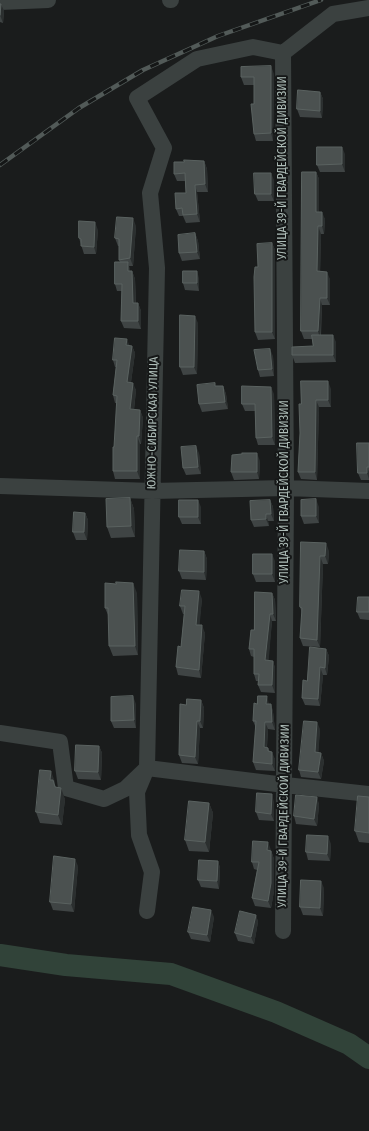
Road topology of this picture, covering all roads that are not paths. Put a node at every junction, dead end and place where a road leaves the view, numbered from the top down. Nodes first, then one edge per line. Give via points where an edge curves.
1 (48, 0) edge
2 (30, 1) edge
3 (0, 2) edge
4 (369, 8) edge
5 (282, 52) junction
6 (0, 486) edge
7 (286, 488) junction
8 (152, 491) junction
9 (369, 491) edge
10 (0, 733) edge
11 (147, 768) junction
12 (285, 785) junction
13 (369, 794) edge
14 (147, 910) dead end
15 (283, 931) dead end

1 - 2 street
2 - 3 street
4 - 5 street via 333,14
5 - 7 street, УЛИЦА 39-Й ГВАРДЕЙСКОЙ ДИВИЗИИ
5 - 8 street, ЮЖНО-СИБИРСКАЯ УЛИЦА via 253,47 197,59 137,98 164,148 150,193 157,268
6 - 8 street
7 - 8 street
7 - 9 street
7 - 12 street, УЛИЦА 39-Й ГВАРДЕЙСКОЙ ДИВИЗИИ
8 - 11 street, ЮЖНО-СИБИРСКАЯ УЛИЦА
10 - 11 street via 60,742 66,788 104,799 125,790
11 - 12 street
11 - 14 street, ЮЖНО-СИБИРСКАЯ УЛИЦА via 137,792 139,835 152,872
12 - 13 street
12 - 15 street, УЛИЦА 39-Й ГВАРДЕЙСКОЙ ДИВИЗИИ

